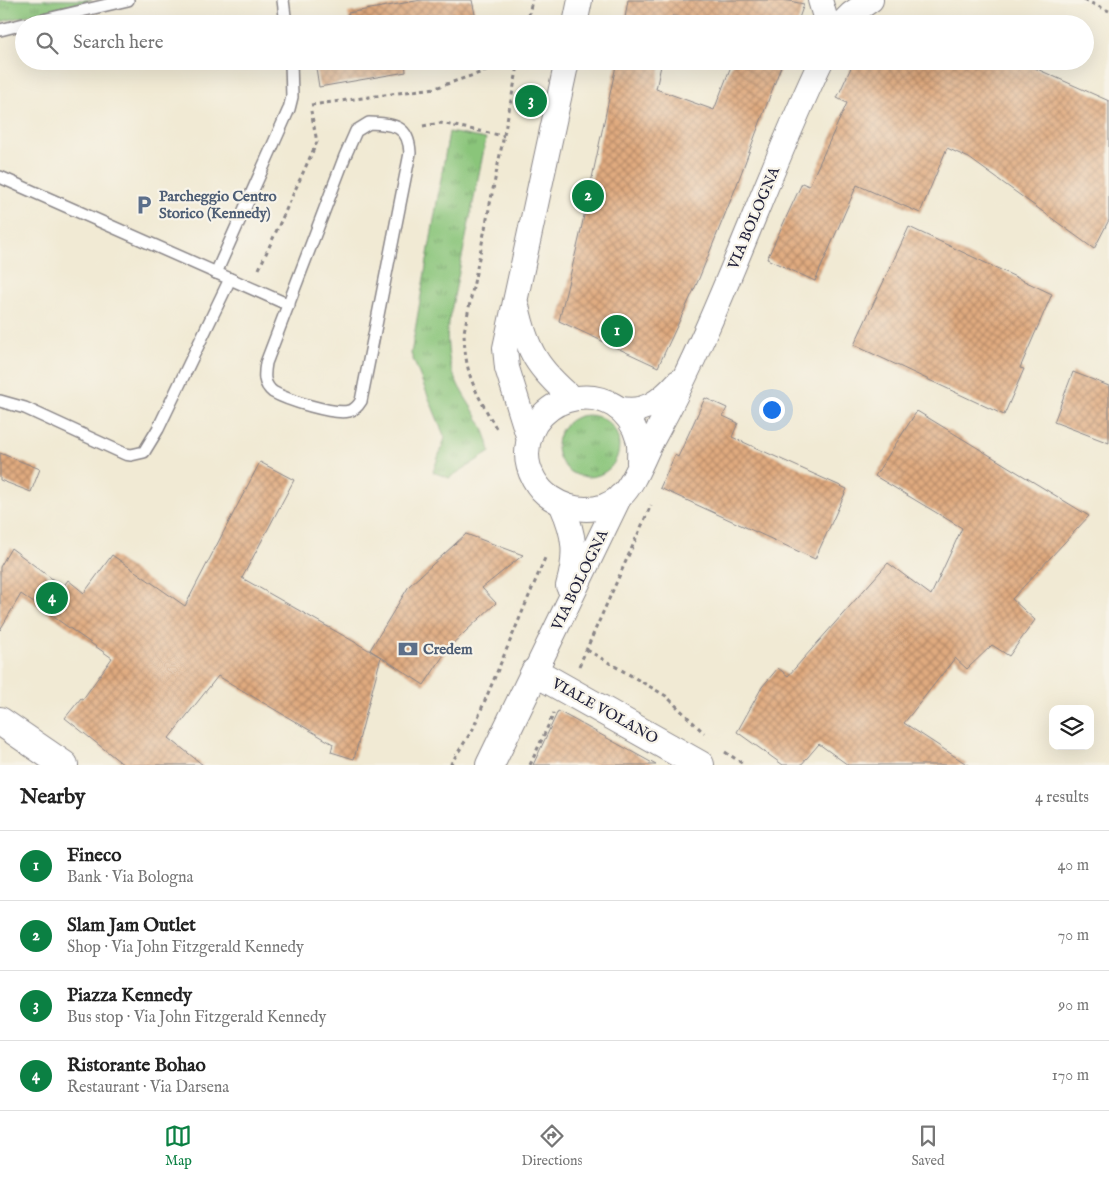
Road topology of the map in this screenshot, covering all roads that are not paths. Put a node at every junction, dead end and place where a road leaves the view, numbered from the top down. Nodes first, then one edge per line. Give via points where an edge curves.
1 (128, 0) edge
2 (283, 0) edge
3 (580, 0) edge
4 (820, 0) edge
5 (871, 0) edge
6 (64, 15) edge
7 (285, 15) edge
8 (577, 15) edge
9 (824, 15) edge
10 (849, 15) edge
11 (15, 26) edge
12 (0, 30) edge
13 (291, 70) edge
14 (565, 70) edge
15 (817, 70) edge
16 (0, 177) edge
17 (216, 273) junction
18 (230, 279) junction
19 (517, 304) junction
20 (289, 305) junction
21 (686, 374) junction
22 (572, 398) junction
23 (0, 402) edge
24 (618, 408) junction
25 (529, 439) junction
26 (639, 463) junction
27 (620, 496) junction
28 (562, 506) junction
29 (553, 636) junction
30 (535, 672) junction
31 (0, 721) edge
32 (709, 756) edge
33 (490, 764) edge
34 (64, 765) edge

1 - 6 lane
2 - 7 lane
3 - 8 street
4 - 9 street
5 - 10 street
11 - 12 lane
13 - 17 lane via 289,109
14 - 19 street
15 - 21 street, VIA BOLOGNA
16 - 17 lane
17 - 18 lane
18 - 20 lane
18 - 23 lane via 144,452 125,454 25,408
19 - 22 street via 522,329 534,358 545,374
19 - 25 street via 505,348 507,368
20 - 20 lane via 356,131 369,123 389,124 403,130 410,142 410,153 365,384 357,407 338,412 280,396 268,388 266,363
21 - 24 street, VIA BOLOGNA via 668,394 647,407 632,412
21 - 26 street, VIA BOLOGNA
22 - 24 street, VIA BOLOGNA via 594,398
22 - 25 street, VIA BOLOGNA via 544,413 533,425
24 - 26 street, VIA BOLOGNA via 631,422 638,440
25 - 28 street, VIA BOLOGNA via 527,456 532,477 544,493
26 - 27 street, VIA BOLOGNA via 627,489
27 - 28 street, VIA BOLOGNA via 596,508 578,510
27 - 29 street, VIA BOLOGNA
28 - 29 street, VIA BOLOGNA via 572,528 574,552
29 - 30 street, VIA BOLOGNA
30 - 32 main road, VIALE VOLANO
30 - 33 main road, VIA BOLOGNA
31 - 34 main road

